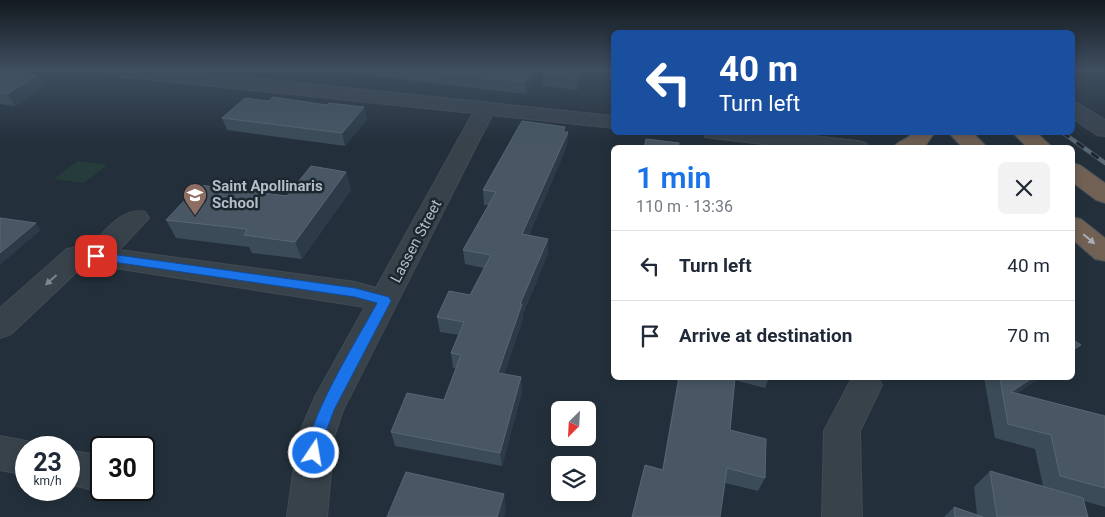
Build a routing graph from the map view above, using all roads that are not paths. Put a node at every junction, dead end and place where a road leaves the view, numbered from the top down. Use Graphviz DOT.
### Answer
graph roads {
  1 [pos="351,94"];
  2 [pos="486,108"];
  3 [pos="1075,110"];
  4 [pos="611,122"];
  5 [pos="1102,126"];
  6 [pos="761,135"];
  7 [pos="922,135"];
  8 [pos="962,135"];
  9 [pos="1026,135"];
  10 [pos="836,145"];
  11 [pos="911,145"];
  12 [pos="973,145"];
  13 [pos="1038,145"];
  14 [pos="1075,172"];
  15 [pos="1105,195"];
  16 [pos="136,218"];
  17 [pos="1075,227"];
  18 [pos="1105,252"];
  19 [pos="96,256"];
  20 [pos="385,301"];
  21 [pos="0,326"];
  22 [pos="865,385"];
  23 [pos="306,517"];
  24 [pos="842,517"];
  1 -- 2 [label="street"];
  2 -- 4 [label="street"];
  2 -- 20 [label="street, Lassen Street"];
  3 -- 5 [label="street"];
  6 -- 10 [label="street"];
  7 -- 11 [label="highway"];
  8 -- 12 [label="highway"];
  9 -- 13 [label="highway"];
  14 -- 15 [label="highway"];
  16 -- 19 [label="street"];
  17 -- 18 [label="highway, one-way"];
  19 -- 20 [label="street"];
  19 -- 21 [label="street, one-way"];
  20 -- 23 [label="street, Lassen Street"];
  22 -- 24 [label="street"];
}
